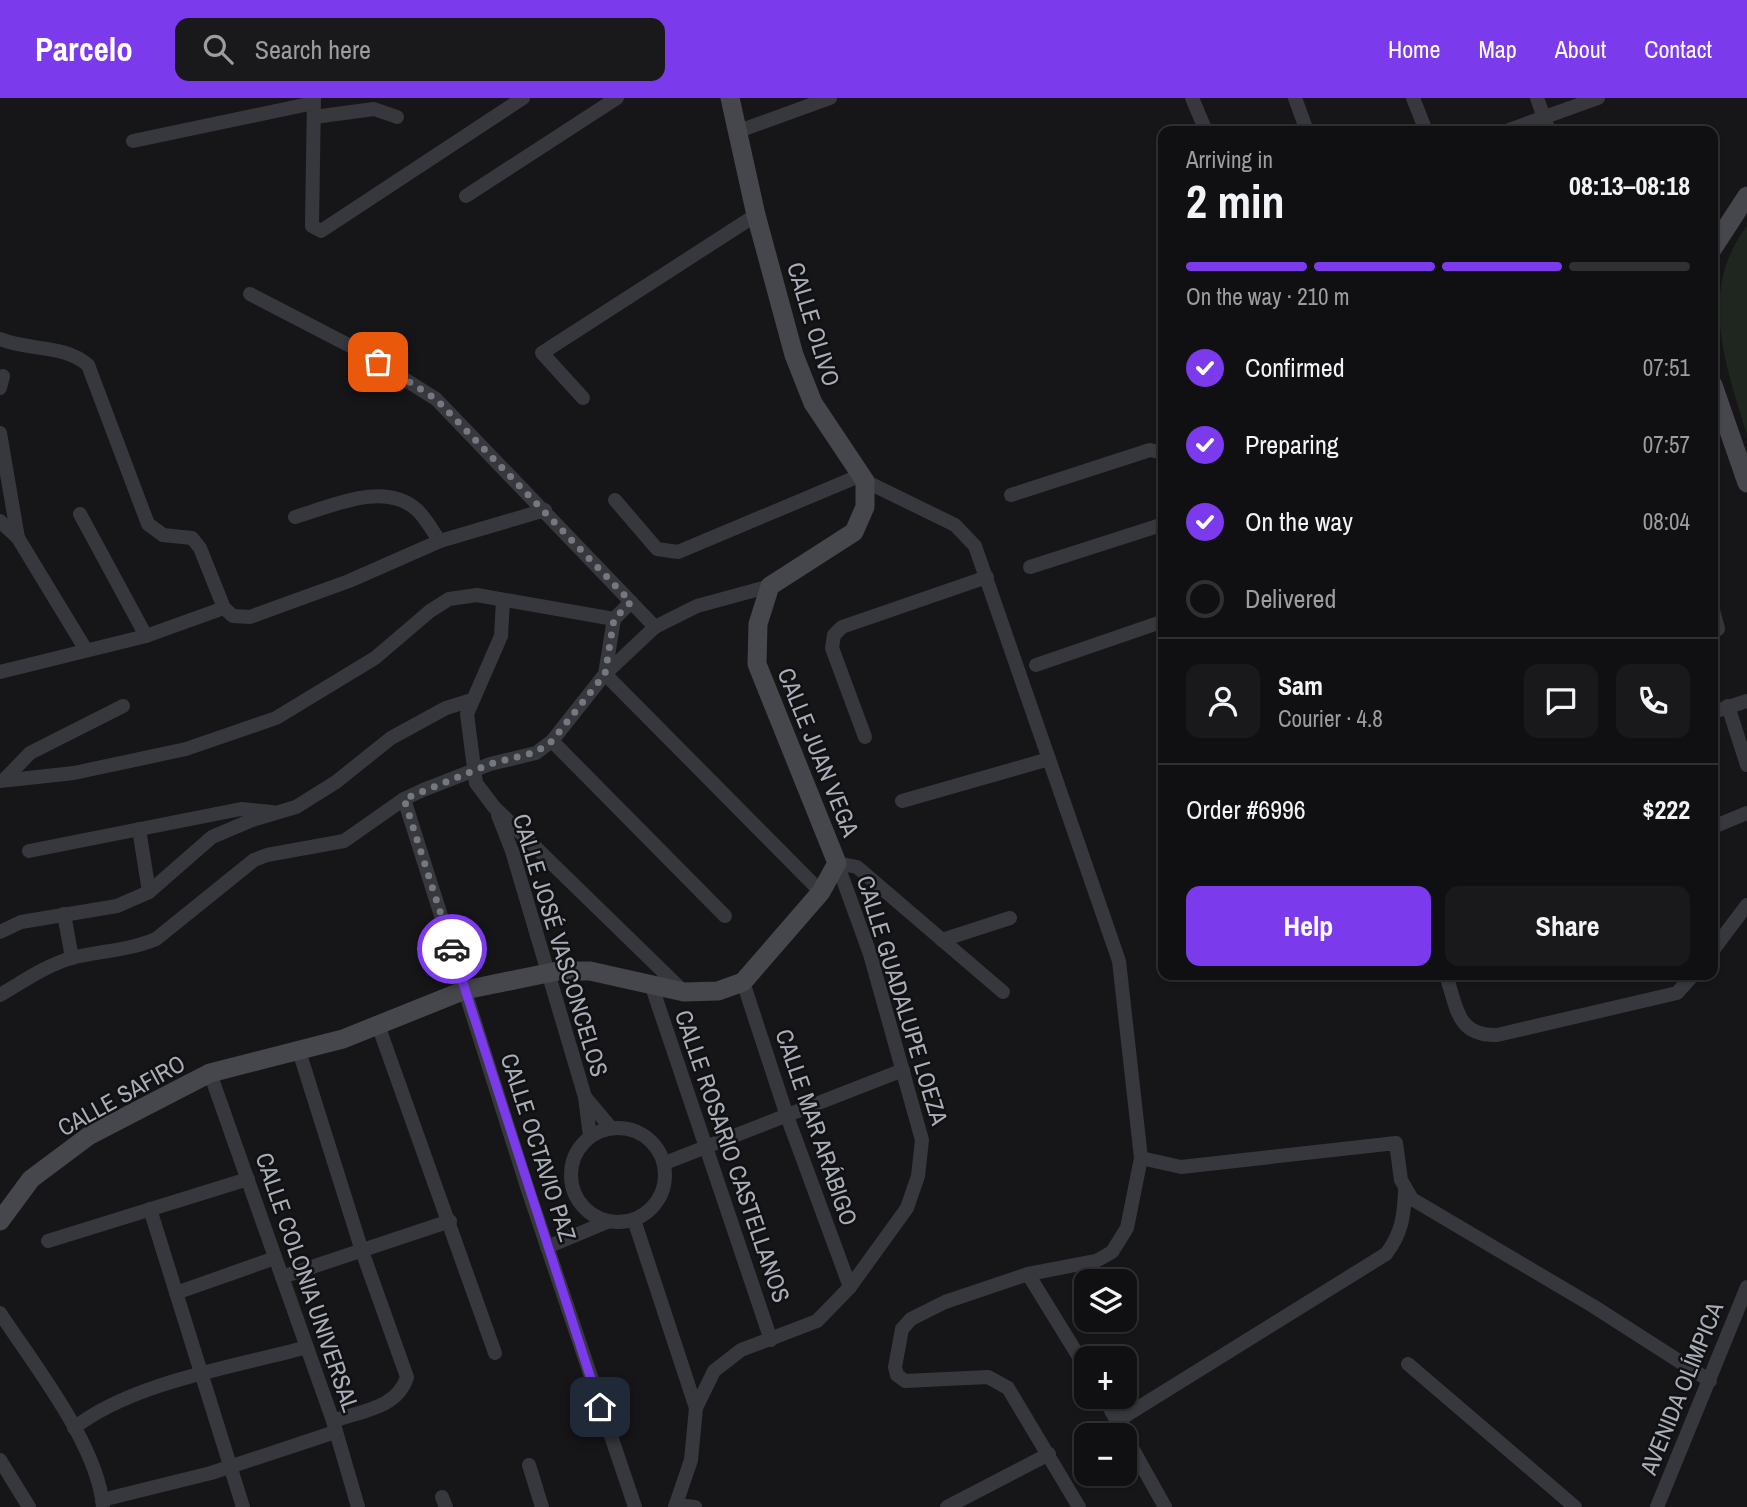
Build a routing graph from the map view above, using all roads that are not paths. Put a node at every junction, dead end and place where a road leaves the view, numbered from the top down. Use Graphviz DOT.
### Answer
graph roads {
  1 [pos="523,98"];
  2 [pos="617,98"];
  3 [pos="730,98"];
  4 [pos="830,98"];
  5 [pos="1192,98"];
  6 [pos="1295,98"];
  7 [pos="1413,98"];
  8 [pos="1536,98"];
  9 [pos="1598,98"];
  10 [pos="314,106"];
  11 [pos="397,117"];
  12 [pos="1544,117"];
  13 [pos="1204,126"];
  14 [pos="1305,126"];
  15 [pos="1424,126"];
  16 [pos="1520,126"];
  17 [pos="1547,126"];
  18 [pos="737,132"];
  19 [pos="133,141"];
  20 [pos="466,195"];
  21 [pos="1747,196"];
  22 [pos="756,215"];
  23 [pos="1718,240"];
  24 [pos="250,294"];
  25 [pos="0,339"];
  26 [pos="583,398"];
  27 [pos="1719,421"];
  28 [pos="0,433"];
  29 [pos="1158,452"];
  30 [pos="862,479"];
  31 [pos="1747,483"];
  32 [pos="1010,495"];
  33 [pos="615,500"];
  34 [pos="544,510"];
  35 [pos="80,514"];
  36 [pos="295,517"];
  37 [pos="0,521"];
  38 [pos="1158,526"];
  39 [pos="18,538"];
  40 [pos="440,541"];
  41 [pos="1030,567"];
  42 [pos="987,577"];
  43 [pos="770,586"];
  44 [pos="503,600"];
  45 [pos="631,602"];
  46 [pos="223,608"];
  47 [pos="614,619"];
  48 [pos="1158,623"];
  49 [pos="655,627"];
  50 [pos="146,636"];
  51 [pos="86,650"];
  52 [pos="1036,665"];
  53 [pos="0,672"];
  54 [pos="605,674"];
  55 [pos="472,700"];
  56 [pos="1747,701"];
  57 [pos="124,706"];
  58 [pos="1728,706"];
  59 [pos="1718,710"];
  60 [pos="865,737"];
  61 [pos="552,741"];
  62 [pos="1049,759"];
  63 [pos="1747,765"];
  64 [pos="473,771"];
  65 [pos="2,780"];
  66 [pos="404,799"];
  67 [pos="902,801"];
  68 [pos="494,807"];
  69 [pos="276,813"];
  70 [pos="1747,813"];
  71 [pos="1718,825"];
  72 [pos="139,829"];
  73 [pos="29,851"];
  74 [pos="837,863"];
  75 [pos="149,892"];
  76 [pos="821,892"];
  77 [pos="1747,905"];
  78 [pos="64,914"];
  79 [pos="725,916"];
  80 [pos="1010,918"];
  81 [pos="0,932"];
  82 [pos="942,940"];
  83 [pos="1718,943"];
  84 [pos="72,958"];
  85 [pos="547,974"];
  86 [pos="1448,980"];
  87 [pos="1689,980"];
  88 [pos="743,982"];
  89 [pos="652,987"];
  90 [pos="465,990"];
  91 [pos="684,992"];
  92 [pos="1003,992"];
  93 [pos="0,995"];
  94 [pos="378,1025"];
  95 [pos="299,1051"];
  96 [pos="902,1070"];
  97 [pos="210,1073"];
  98 [pos="584,1097"];
  99 [pos="787,1116"];
  100 [pos="611,1128"];
  101 [pos="590,1136"];
  102 [pos="704,1146"];
  103 [pos="1141,1158"];
  104 [pos="665,1163"];
  105 [pos="247,1179"];
  106 [pos="1405,1191"];
  107 [pos="150,1209"];
  108 [pos="1,1219"];
  109 [pos="450,1220"];
  110 [pos="634,1220"];
  111 [pos="607,1222"];
  112 [pos="48,1241"];
  113 [pos="547,1247"];
  114 [pos="362,1251"];
  115 [pos="275,1258"];
  116 [pos="1028,1274"];
  117 [pos="282,1277"];
  118 [pos="850,1287"];
  119 [pos="1747,1287"];
  120 [pos="176,1293"];
  121 [pos="0,1312"];
  122 [pos="771,1339"];
  123 [pos="307,1348"];
  124 [pos="1074,1349"];
  125 [pos="495,1353"];
  126 [pos="1408,1364"];
  127 [pos="202,1376"];
  128 [pos="1710,1381"];
  129 [pos="696,1408"];
  130 [pos="1111,1409"];
  131 [pos="1118,1421"];
  132 [pos="334,1426"];
  133 [pos="74,1428"];
  134 [pos="1049,1454"];
  135 [pos="0,1460"];
  136 [pos="529,1465"];
  137 [pos="230,1466"];
  138 [pos="102,1503"];
  139 [pos="676,1506"];
  140 [pos="29,1507"];
  141 [pos="243,1507"];
  142 [pos="358,1507"];
  143 [pos="542,1507"];
  144 [pos="635,1507"];
  145 [pos="695,1507"];
  146 [pos="947,1507"];
  147 [pos="1079,1507"];
  148 [pos="1165,1507"];
  149 [pos="1575,1507"];
  150 [pos="1657,1507"];
  1 -- 10 [label="street"];
  2 -- 20 [label="street"];
  3 -- 18 [label="street, CALLE OLIVO"];
  4 -- 18 [label="street"];
  5 -- 13 [label="street"];
  6 -- 14 [label="street"];
  7 -- 15 [label="street"];
  8 -- 12 [label="street"];
  9 -- 12 [label="street"];
  10 -- 11 [label="street"];
  10 -- 19 [label="street"];
  12 -- 16 [label="street"];
  12 -- 17 [label="street"];
  18 -- 22 [label="street, CALLE OLIVO"];
  21 -- 23 [label="street"];
  22 -- 26 [label="street"];
  22 -- 30 [label="street, CALLE OLIVO"];
  24 -- 34 [label="street"];
  25 -- 46 [label="street"];
  27 -- 31 [label="street"];
  28 -- 39 [label="street"];
  29 -- 32 [label="street"];
  30 -- 33 [label="street"];
  30 -- 42 [label="street"];
  30 -- 43 [label="street"];
  34 -- 40 [label="street"];
  34 -- 45 [label="street"];
  35 -- 50 [label="street"];
  36 -- 40 [label="street"];
  37 -- 39 [label="street"];
  38 -- 41 [label="street"];
  39 -- 51 [label="street"];
  40 -- 46 [label="street"];
  42 -- 60 [label="street"];
  42 -- 62 [label="street"];
  43 -- 49 [label="street"];
  43 -- 74 [label="street, CALLE JUAN VEGA"];
  44 -- 47 [label="street"];
  44 -- 55 [label="street"];
  44 -- 65 [label="street"];
  45 -- 47 [label="street"];
  45 -- 49 [label="street"];
  46 -- 50 [label="street"];
  47 -- 54 [label="street"];
  48 -- 52 [label="street"];
  49 -- 54 [label="street"];
  50 -- 51 [label="street"];
  51 -- 53 [label="street"];
  54 -- 61 [label="street"];
  54 -- 76 [label="street"];
  55 -- 64 [label="street"];
  55 -- 69 [label="street"];
  56 -- 58 [label="street"];
  57 -- 65 [label="street"];
  58 -- 59 [label="street"];
  58 -- 63 [label="street"];
  61 -- 64 [label="street"];
  61 -- 79 [label="street"];
  62 -- 67 [label="street"];
  62 -- 103 [label="street"];
  64 -- 66 [label="street"];
  64 -- 68 [label="street, CALLE ROSARIO CASTELLANOS"];
  66 -- 84 [label="street"];
  66 -- 90 [label="street, CALLE OCTAVIO PAZ"];
  68 -- 85 [label="street, CALLE JOSÉ VASCONCELOS"];
  68 -- 91 [label="street, CALLE ROSARIO CASTELLANOS"];
  69 -- 72 [label="street"];
  69 -- 75 [label="street"];
  70 -- 71 [label="street"];
  72 -- 73 [label="street"];
  72 -- 75 [label="street"];
  74 -- 76 [label="street, CALLE JUAN VEGA"];
  74 -- 82 [label="street"];
  74 -- 96 [label="street, CALLE GUADALUPE LOEZA"];
  75 -- 78 [label="street"];
  76 -- 88 [label="street, CALLE JUAN VEGA"];
  77 -- 83 [label="street"];
  78 -- 81 [label="street"];
  78 -- 84 [label="street"];
  80 -- 82 [label="street"];
  82 -- 92 [label="street"];
  84 -- 93 [label="street"];
  85 -- 89 [label="street"];
  85 -- 90 [label="street"];
  85 -- 98 [label="street, CALLE JOSÉ VASCONCELOS"];
  86 -- 87 [label="street"];
  88 -- 91 [label="street"];
  88 -- 99 [label="street, CALLE MAR ARÁBIGO"];
  89 -- 91 [label="street"];
  89 -- 102 [label="street, CALLE ROSARIO CASTELLANOS"];
  90 -- 94 [label="street"];
  90 -- 113 [label="street, CALLE OCTAVIO PAZ"];
  94 -- 95 [label="street"];
  94 -- 109 [label="street"];
  95 -- 97 [label="street"];
  95 -- 114 [label="street"];
  96 -- 99 [label="street"];
  96 -- 118 [label="street, CALLE GUADALUPE LOEZA"];
  97 -- 105 [label="street, CALLE COLONIA UNIVERSAL"];
  97 -- 108 [label="street, CALLE SAFIRO"];
  98 -- 100 [label="street, CALLE JOSÉ VASCONCELOS"];
  98 -- 101 [label="street, CALLE JOSÉ VASCONCELOS"];
  99 -- 102 [label="street"];
  99 -- 118 [label="street, CALLE MAR ARÁBIGO"];
  100 -- 101 [label="street"];
  100 -- 104 [label="street"];
  101 -- 111 [label="street"];
  102 -- 104 [label="street"];
  102 -- 122 [label="street, CALLE ROSARIO CASTELLANOS"];
  103 -- 106 [label="street"];
  103 -- 116 [label="street"];
  104 -- 110 [label="street"];
  105 -- 107 [label="street"];
  105 -- 115 [label="street, CALLE COLONIA UNIVERSAL"];
  106 -- 128 [label="street"];
  106 -- 131 [label="street"];
  107 -- 112 [label="street"];
  107 -- 120 [label="street"];
  109 -- 114 [label="street"];
  109 -- 125 [label="street"];
  110 -- 111 [label="street"];
  110 -- 129 [label="street"];
  111 -- 113 [label="street"];
  113 -- 144 [label="street, CALLE OCTAVIO PAZ"];
  114 -- 117 [label="street"];
  114 -- 132 [label="street"];
  115 -- 117 [label="street, CALLE COLONIA UNIVERSAL"];
  115 -- 120 [label="street"];
  116 -- 124 [label="street"];
  116 -- 134 [label="street"];
  117 -- 123 [label="street, CALLE COLONIA UNIVERSAL"];
  118 -- 122 [label="street, CALLE GUADALUPE LOEZA"];
  119 -- 128 [label="street, AVENIDA OLÍMPICA"];
  120 -- 127 [label="street"];
  121 -- 133 [label="street"];
  122 -- 129 [label="street, CALLE GUADALUPE LOEZA"];
  123 -- 127 [label="street"];
  123 -- 132 [label="street, CALLE COLONIA UNIVERSAL"];
  126 -- 149 [label="street"];
  127 -- 133 [label="street"];
  127 -- 137 [label="street"];
  128 -- 150 [label="street, AVENIDA OLÍMPICA"];
  129 -- 139 [label="street, CALLE GUADALUPE LOEZA"];
  130 -- 131 [label="street"];
  131 -- 148 [label="street"];
  132 -- 137 [label="street"];
  132 -- 142 [label="street, CALLE COLONIA UNIVERSAL"];
  133 -- 138 [label="street"];
  134 -- 146 [label="street"];
  134 -- 147 [label="street"];
  135 -- 140 [label="street"];
  136 -- 143 [label="street"];
  137 -- 138 [label="street"];
  137 -- 141 [label="street"];
  139 -- 145 [label="street"];
}
